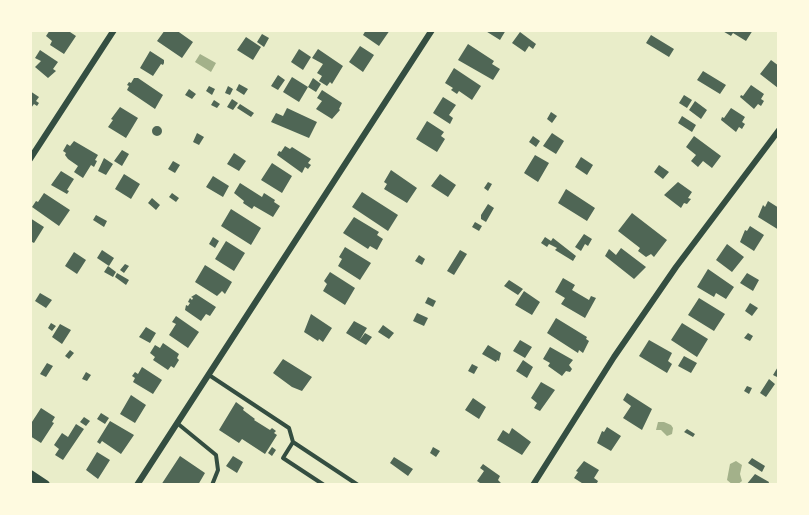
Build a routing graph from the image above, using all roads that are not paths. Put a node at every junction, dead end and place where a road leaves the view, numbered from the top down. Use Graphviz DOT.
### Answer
graph roads {
  1 [pos="114,30"];
  2 [pos="432,30"];
  3 [pos="779,130"];
  4 [pos="30,159"];
  5 [pos="209,375"];
  6 [pos="177,423"];
  7 [pos="293,442"];
  8 [pos="30,475"];
  9 [pos="45,485"];
  10 [pos="138,485"];
  11 [pos="212,485"];
  12 [pos="324,485"];
  13 [pos="358,485"];
  14 [pos="533,485"];
  1 -- 4 [label="street"];
  2 -- 5 [label="street"];
  3 -- 14 [label="street"];
  5 -- 6 [label="street"];
  5 -- 7 [label="lane"];
  6 -- 10 [label="street"];
  6 -- 11 [label="lane"];
  7 -- 12 [label="lane"];
  7 -- 13 [label="lane"];
  8 -- 9 [label="main road"];
}
